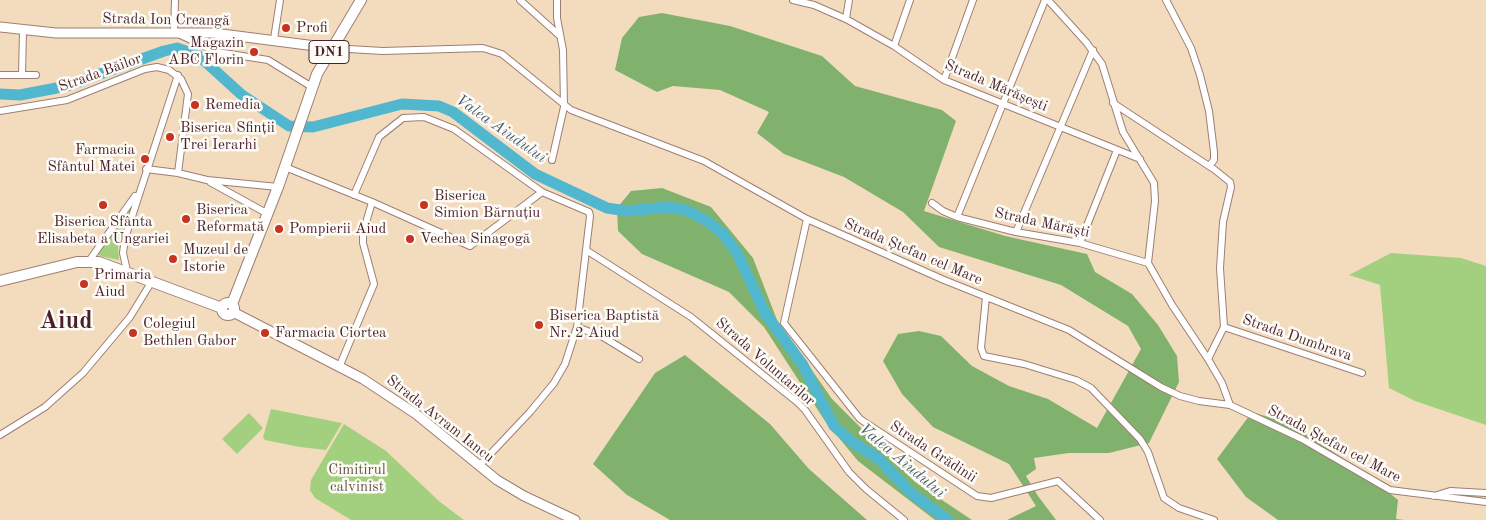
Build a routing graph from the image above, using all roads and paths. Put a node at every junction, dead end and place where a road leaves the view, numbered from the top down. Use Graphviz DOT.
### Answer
graph roads {
  1 [pos="176,0"];
  2 [pos="280,0"];
  3 [pos="361,0"];
  4 [pos="520,0"];
  5 [pos="557,0"];
  6 [pos="792,0"];
  7 [pos="849,0"];
  8 [pos="910,0"];
  9 [pos="973,0"];
  10 [pos="1046,0"];
  11 [pos="1166,0"];
  12 [pos="846,19"];
  13 [pos="0,27"];
  14 [pos="23,31"];
  15 [pos="174,32"];
  16 [pos="560,36"];
  17 [pos="274,39"];
  18 [pos="894,46"];
  19 [pos="331,48"];
  20 [pos="1093,50"];
  21 [pos="0,75"];
  22 [pos="22,75"];
  23 [pos="36,75"];
  24 [pos="178,76"];
  25 [pos="944,80"];
  26 [pos="312,87"];
  27 [pos="1002,103"];
  28 [pos="1113,103"];
  29 [pos="564,107"];
  30 [pos="0,111"];
  31 [pos="1060,126"];
  32 [pos="1117,150"];
  33 [pos="1141,159"];
  34 [pos="552,160"];
  35 [pos="1209,166"];
  36 [pos="285,167"];
  37 [pos="146,169"];
  38 [pos="178,173"];
  39 [pos="206,180"];
  40 [pos="278,188"];
  41 [pos="542,192"];
  42 [pos="138,193"];
  43 [pos="354,195"];
  44 [pos="372,202"];
  45 [pos="932,203"];
  46 [pos="268,214"];
  47 [pos="957,217"];
  48 [pos="807,220"];
  49 [pos="1016,232"];
  50 [pos="1080,243"];
  51 [pos="586,250"];
  52 [pos="89,261"];
  53 [pos="1148,263"];
  54 [pos="128,271"];
  55 [pos="0,281"];
  56 [pos="152,281"];
  57 [pos="986,297"];
  58 [pos="229,308"];
  59 [pos="577,326"];
  60 [pos="1224,327"];
  61 [pos="1208,358"];
  62 [pos="639,359"];
  63 [pos="340,366"];
  64 [pos="1362,373"];
  65 [pos="1230,405"];
  66 [pos="0,435"];
  67 [pos="479,466"];
  68 [pos="1486,493"];
  69 [pos="1432,496"];
  70 [pos="1486,502"];
  71 [pos="1202,517"];
  72 [pos="575,520"];
  73 [pos="904,520"];
  74 [pos="1100,520"];
  75 [pos="1214,520"];
  1 -- 15 [label="street"];
  2 -- 17 [label="street"];
  3 -- 19 [label="main road, DN1"];
  4 -- 16 [label="street"];
  5 -- 16 [label="street"];
  6 -- 12 [label="street, Strada Mărășești"];
  7 -- 12 [label="street"];
  8 -- 18 [label="street"];
  9 -- 25 [label="street"];
  10 -- 20 [label="street"];
  10 -- 27 [label="street"];
  11 -- 35 [label="street"];
  12 -- 18 [label="street, Strada Mărășești"];
  13 -- 14 [label="main road, Strada Ion Creangă"];
  14 -- 15 [label="main road, Strada Ion Creangă"];
  14 -- 22 [label="street"];
  15 -- 17 [label="main road, Strada Ion Creangă"];
  15 -- 26 [label="street"];
  16 -- 29 [label="street"];
  17 -- 19 [label="main road, Strada Ion Creangă"];
  18 -- 25 [label="street, Strada Mărășești"];
  19 -- 26 [label="main road, DN1"];
  19 -- 29 [label="street, Strada Ștefan cel Mare"];
  20 -- 28 [label="street"];
  20 -- 31 [label="street"];
  21 -- 22 [label="street"];
  22 -- 23 [label="street"];
  24 -- 30 [label="street, Strada Băilor"];
  24 -- 37 [label="street"];
  24 -- 38 [label="street"];
  25 -- 27 [label="street, Strada Mărășești"];
  26 -- 36 [label="main road, DN1"];
  27 -- 31 [label="street, Strada Mărășești"];
  27 -- 47 [label="street"];
  28 -- 33 [label="street"];
  28 -- 35 [label="street"];
  29 -- 34 [label="street"];
  29 -- 48 [label="street, Strada Ștefan cel Mare"];
  31 -- 32 [label="street, Strada Mărășești"];
  31 -- 49 [label="street"];
  32 -- 33 [label="street, Strada Mărășești"];
  32 -- 50 [label="street"];
  33 -- 53 [label="street"];
  35 -- 60 [label="street, Strada Dumbrava"];
  36 -- 40 [label="main road, DN1"];
  36 -- 43 [label="street"];
  37 -- 38 [label="street"];
  37 -- 42 [label="street"];
  38 -- 39 [label="street"];
  39 -- 40 [label="street"];
  39 -- 46 [label="street"];
  40 -- 46 [label="main road, DN1"];
  41 -- 43 [label="street"];
  41 -- 44 [label="street"];
  41 -- 51 [label="street"];
  42 -- 52 [label="street"];
  42 -- 54 [label="street"];
  43 -- 44 [label="street"];
  44 -- 63 [label="street"];
  45 -- 47 [label="street, Strada Mărăști"];
  46 -- 58 [label="main road, DN1"];
  47 -- 49 [label="street, Strada Mărăști"];
  48 -- 57 [label="street, Strada Ștefan cel Mare"];
  48 -- 74 [label="street, Strada Grădinii"];
  49 -- 50 [label="street, Strada Mărăști"];
  50 -- 53 [label="street, Strada Mărăști"];
  51 -- 59 [label="street"];
  51 -- 73 [label="street, Strada Voluntarilor"];
  52 -- 54 [label="main road"];
  52 -- 55 [label="main road"];
  53 -- 61 [label="street"];
  54 -- 56 [label="main road"];
  56 -- 58 [label="main road"];
  56 -- 66 [label="street"];
  57 -- 65 [label="street, Strada Ștefan cel Mare"];
  57 -- 71 [label="street"];
  58 -- 63 [label="main road, Strada Avram Iancu"];
  59 -- 62 [label="street"];
  59 -- 67 [label="street"];
  60 -- 61 [label="street, Strada Dumbrava"];
  60 -- 64 [label="street, Strada Dumbrava"];
  61 -- 65 [label="street"];
  63 -- 67 [label="main road, Strada Avram Iancu"];
  65 -- 69 [label="street, Strada Ștefan cel Mare"];
  67 -- 72 [label="main road, Strada Avram Iancu"];
  68 -- 69 [label="street"];
  69 -- 70 [label="street, Strada Ștefan cel Mare"];
  71 -- 75 [label="street"];
}
